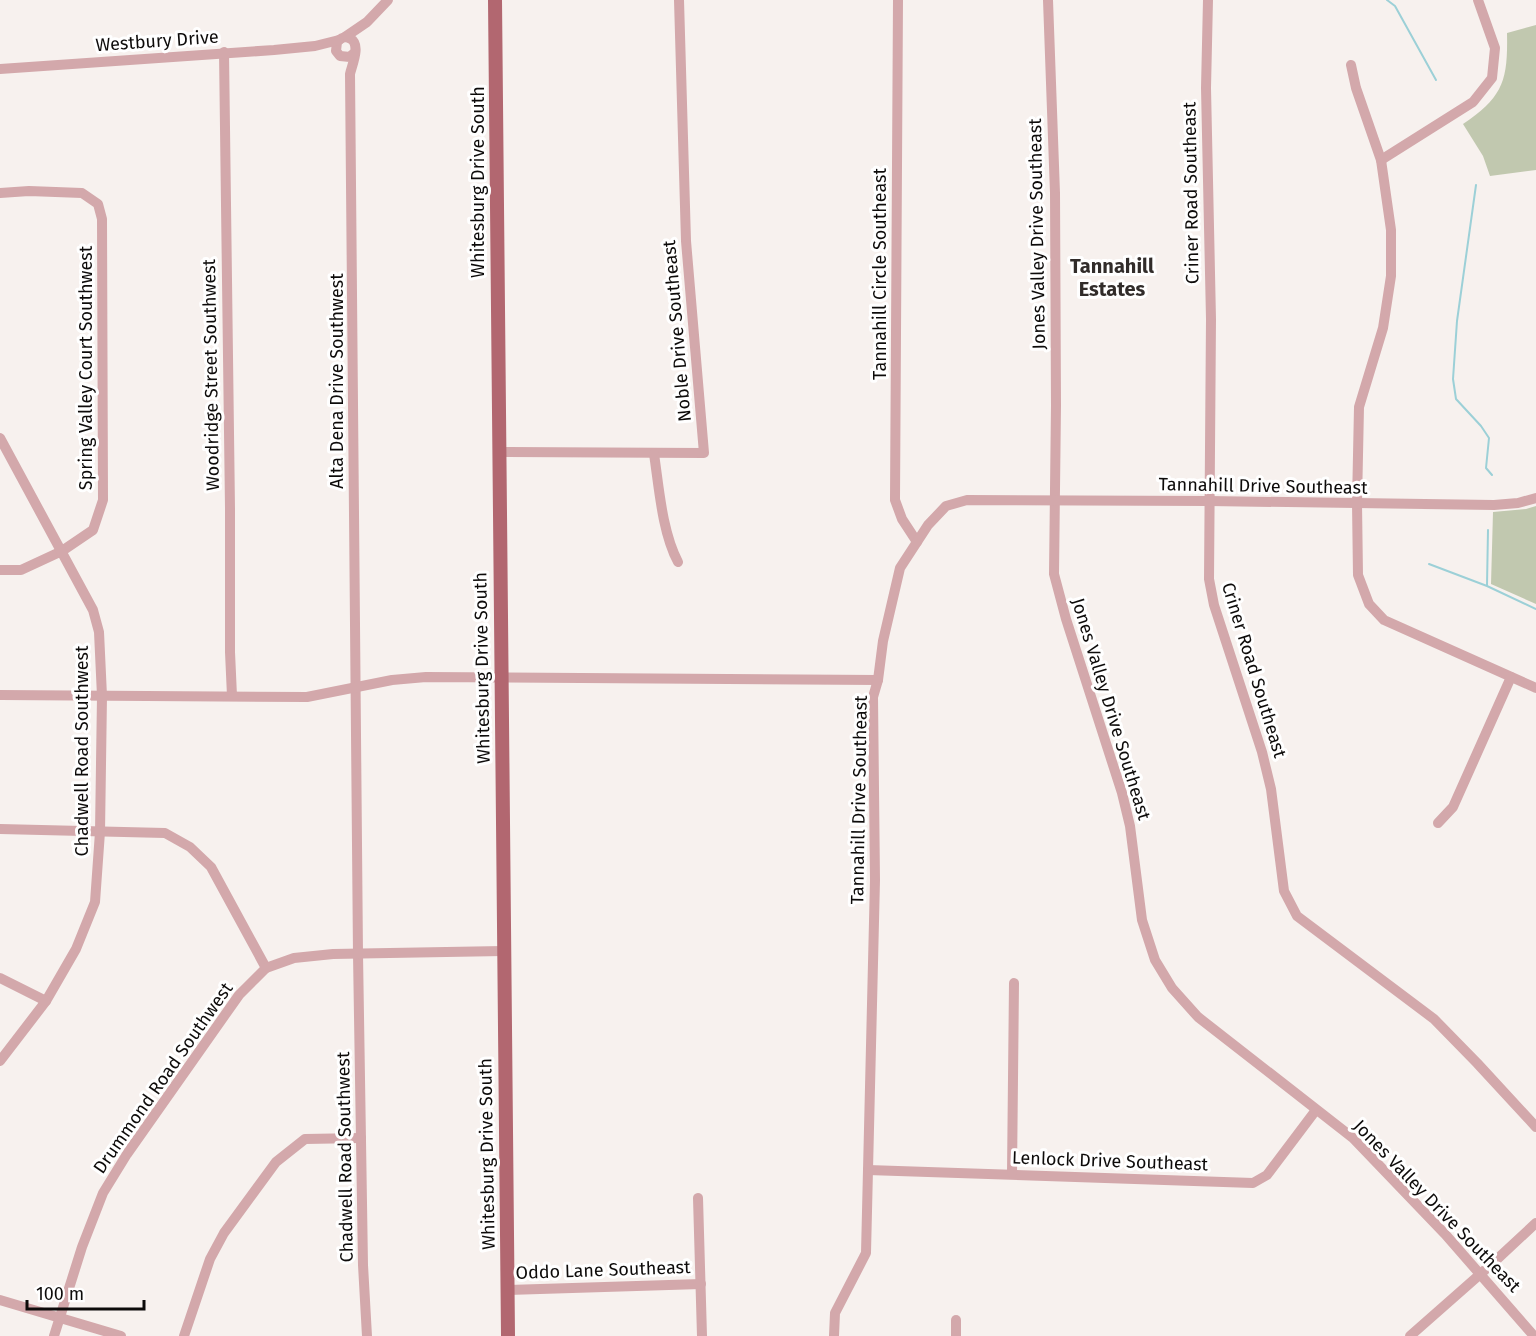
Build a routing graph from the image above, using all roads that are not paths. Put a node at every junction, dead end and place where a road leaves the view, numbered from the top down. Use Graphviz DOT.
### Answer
graph roads {
  1 [pos="388,0"];
  2 [pos="495,0"];
  3 [pos="679,0"];
  4 [pos="898,0"];
  5 [pos="1048,0"];
  6 [pos="1208,0"];
  7 [pos="1478,0"];
  8 [pos="367,22"];
  9 [pos="342,38"];
  10 [pos="315,46"];
  11 [pos="355,48"];
  12 [pos="224,52"];
  13 [pos="338,54"];
  14 [pos="1351,64"];
  15 [pos="0,69"];
  16 [pos="350,74"];
  17 [pos="1381,160"];
  18 [pos="0,193"];
  19 [pos="0,438"];
  20 [pos="498,452"];
  21 [pos="654,454"];
  22 [pos="1536,498"];
  23 [pos="1055,500"];
  24 [pos="1209,501"];
  25 [pos="1357,503"];
  26 [pos="917,542"];
  27 [pos="62,551"];
  28 [pos="678,562"];
  29 [pos="0,570"];
  30 [pos="500,677"];
  31 [pos="1511,677"];
  32 [pos="879,680"];
  33 [pos="1536,688"];
  34 [pos="355,689"];
  35 [pos="0,695"];
  36 [pos="102,696"];
  37 [pos="232,696"];
  38 [pos="1438,823"];
  39 [pos="0,829"];
  40 [pos="100,832"];
  41 [pos="503,951"];
  42 [pos="358,954"];
  43 [pos="266,968"];
  44 [pos="0,978"];
  45 [pos="1014,983"];
  46 [pos="46,1001"];
  47 [pos="0,1061"];
  48 [pos="1316,1110"];
  49 [pos="1536,1127"];
  50 [pos="361,1138"];
  51 [pos="868,1170"];
  52 [pos="1012,1173"];
  53 [pos="698,1198"];
  54 [pos="1536,1223"];
  55 [pos="1481,1274"];
  56 [pos="701,1284"];
  57 [pos="507,1290"];
  58 [pos="0,1300"];
  59 [pos="60,1318"];
  60 [pos="956,1320"];
  61 [pos="54,1336"];
  62 [pos="121,1336"];
  63 [pos="184,1336"];
  64 [pos="367,1336"];
  65 [pos="508,1336"];
  66 [pos="702,1336"];
  67 [pos="834,1336"];
  68 [pos="956,1336"];
  69 [pos="1410,1336"];
  70 [pos="1534,1336"];
  1 -- 8 [label="street, Westbury Drive"];
  2 -- 20 [label="main road, Whitesburg Drive South"];
  3 -- 21 [label="street, Noble Drive Southeast"];
  4 -- 26 [label="street, Tannahill Circle Southeast"];
  5 -- 23 [label="street, Jones Valley Drive Southeast"];
  6 -- 24 [label="street, Criner Road Southeast"];
  7 -- 17 [label="street"];
  8 -- 9 [label="street, Westbury Drive"];
  8 -- 11 [label="street, Westbury Drive"];
  9 -- 10 [label="street, Westbury Drive"];
  9 -- 11 [label="street"];
  9 -- 13 [label="street"];
  10 -- 12 [label="street, Westbury Drive"];
  10 -- 13 [label="street, Westbury Drive"];
  11 -- 13 [label="street"];
  11 -- 16 [label="street, Alta Dena Drive Southwest"];
  12 -- 15 [label="street, Westbury Drive"];
  12 -- 37 [label="street, Woodridge Street Southwest"];
  13 -- 16 [label="street, Alta Dena Drive Southwest"];
  14 -- 17 [label="street"];
  16 -- 34 [label="street, Alta Dena Drive Southwest"];
  17 -- 25 [label="street"];
  18 -- 27 [label="street, Spring Valley Court Southwest"];
  19 -- 27 [label="street, Chadwell Road Southwest"];
  20 -- 21 [label="street, Noble Drive Southeast"];
  20 -- 30 [label="main road, Whitesburg Drive South"];
  21 -- 28 [label="street"];
  22 -- 25 [label="street, Tannahill Drive Southeast"];
  23 -- 24 [label="street, Tannahill Drive Southeast"];
  23 -- 26 [label="street, Tannahill Drive Southeast"];
  23 -- 48 [label="street, Jones Valley Drive Southeast"];
  24 -- 25 [label="street, Tannahill Drive Southeast"];
  24 -- 49 [label="street, Criner Road Southeast"];
  25 -- 31 [label="street"];
  26 -- 32 [label="street, Tannahill Drive Southeast"];
  27 -- 29 [label="street, Spring Valley Court Southwest"];
  27 -- 36 [label="street, Chadwell Road Southwest"];
  30 -- 32 [label="street"];
  30 -- 34 [label="street"];
  30 -- 41 [label="main road, Whitesburg Drive South"];
  31 -- 33 [label="street"];
  31 -- 38 [label="street"];
  32 -- 51 [label="street, Tannahill Drive Southeast"];
  34 -- 37 [label="street"];
  34 -- 42 [label="street, Chadwell Road Southwest"];
  35 -- 36 [label="street"];
  36 -- 37 [label="street"];
  36 -- 40 [label="street, Chadwell Road Southwest"];
  39 -- 40 [label="street"];
  40 -- 43 [label="street"];
  40 -- 46 [label="street, Chadwell Road Southwest"];
  41 -- 42 [label="street, Drummond Road Southwest"];
  41 -- 57 [label="main road, Whitesburg Drive South"];
  42 -- 43 [label="street, Drummond Road Southwest"];
  42 -- 50 [label="street, Chadwell Road Southwest"];
  43 -- 59 [label="street, Drummond Road Southwest"];
  44 -- 46 [label="street"];
  45 -- 52 [label="street"];
  46 -- 47 [label="street, Chadwell Road Southwest"];
  48 -- 52 [label="street, Lenlock Drive Southeast"];
  48 -- 55 [label="street, Jones Valley Drive Southeast"];
  50 -- 63 [label="street"];
  50 -- 64 [label="street, Chadwell Road Southwest"];
  51 -- 52 [label="street, Lenlock Drive Southeast"];
  51 -- 67 [label="street, Tannahill Drive Southeast"];
  53 -- 56 [label="street"];
  54 -- 55 [label="street"];
  55 -- 69 [label="street"];
  55 -- 70 [label="street, Jones Valley Drive Southeast"];
  56 -- 57 [label="street, Oddo Lane Southeast"];
  56 -- 66 [label="street"];
  57 -- 65 [label="main road, Whitesburg Drive South"];
  58 -- 59 [label="street"];
  59 -- 61 [label="street, Drummond Road Southwest"];
  59 -- 62 [label="street"];
  60 -- 68 [label="street"];
}
